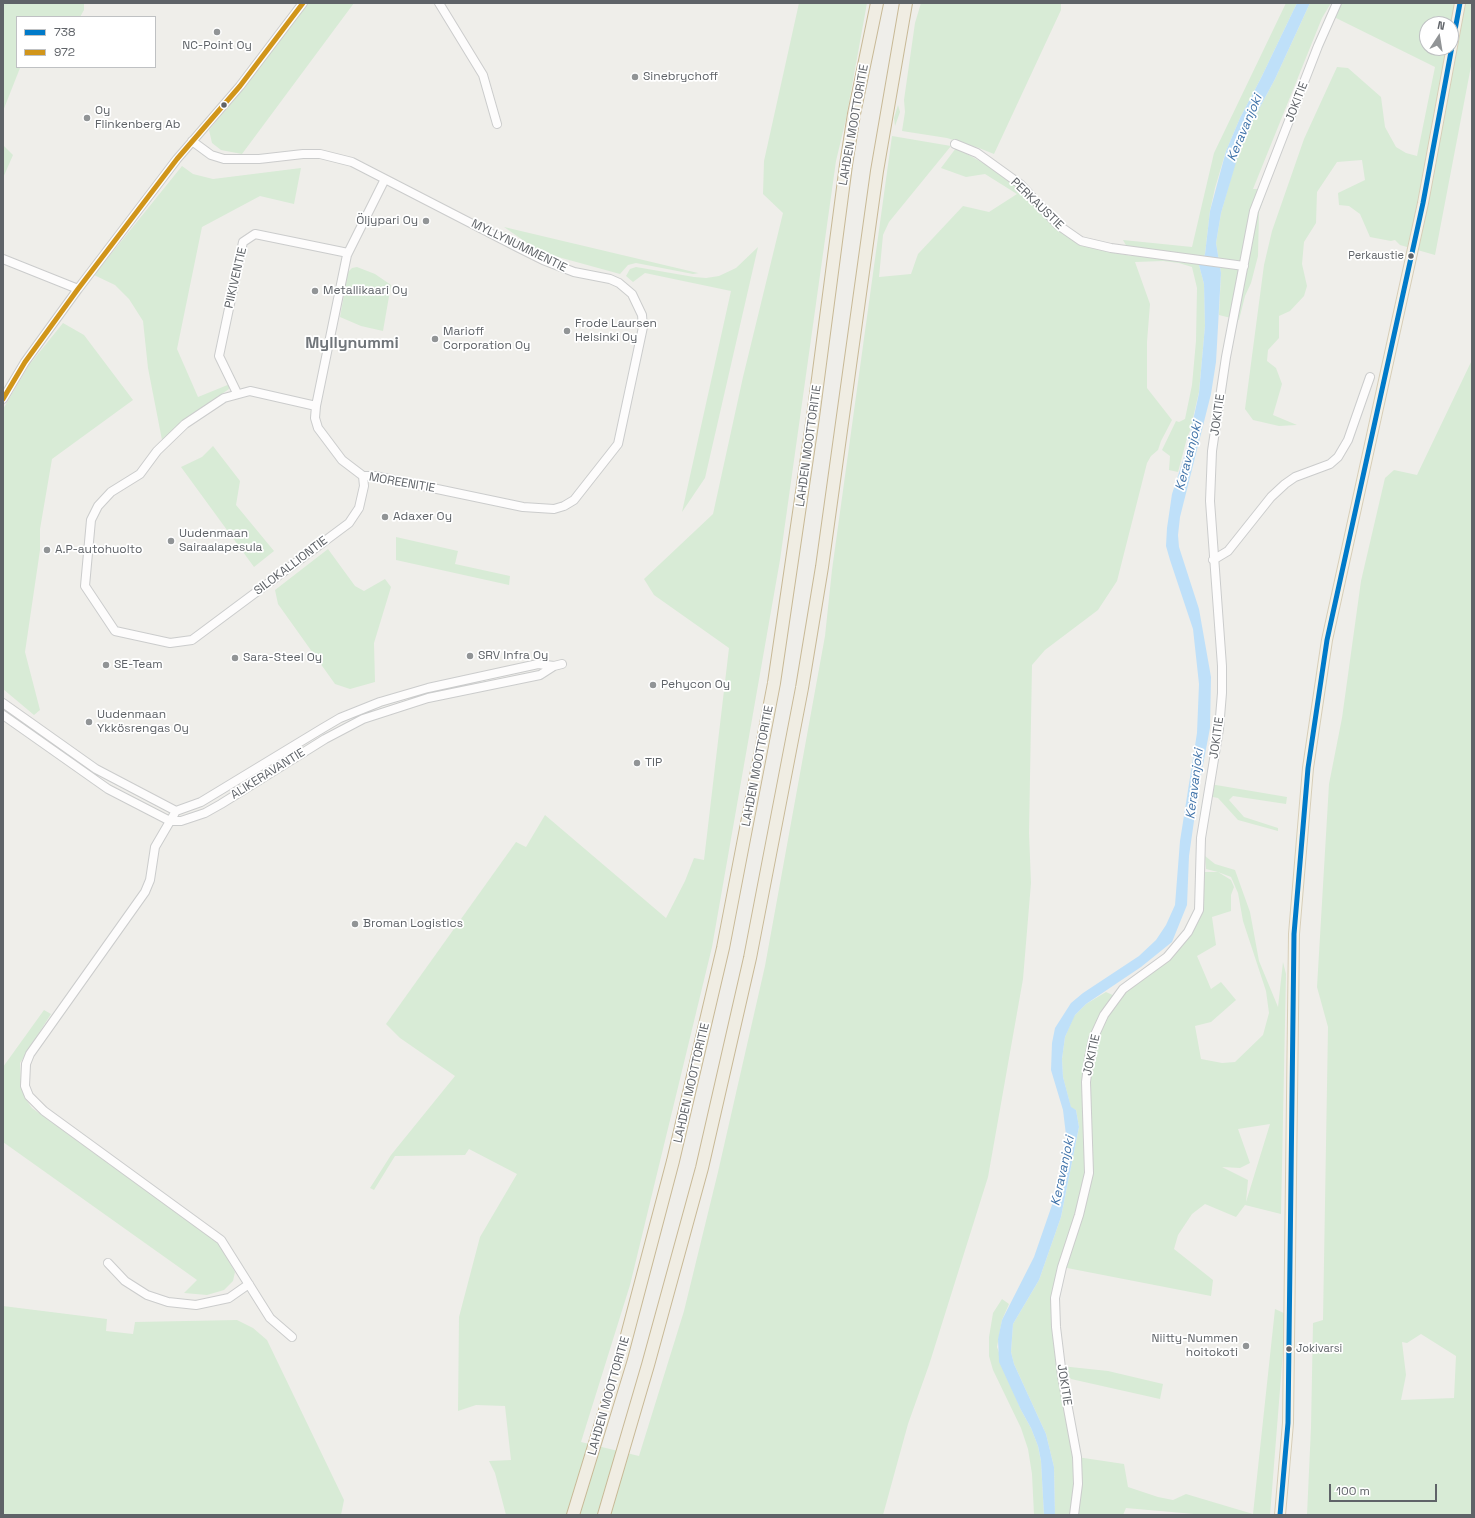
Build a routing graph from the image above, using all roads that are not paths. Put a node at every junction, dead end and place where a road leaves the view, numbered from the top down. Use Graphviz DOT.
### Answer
graph roads {
  1 [pos="303,3"];
  2 [pos="439,3"];
  3 [pos="876,3"];
  4 [pos="906,3"];
  5 [pos="1337,3"];
  6 [pos="1460,3"];
  7 [pos="497,124"];
  8 [pos="192,141"];
  9 [pos="955,144"];
  10 [pos="385,179"];
  11 [pos="348,253"];
  12 [pos="3,259"];
  13 [pos="1244,266"];
  14 [pos="78,289"];
  15 [pos="1370,377"];
  16 [pos="237,393"];
  17 [pos="3,399"];
  18 [pos="316,406"];
  19 [pos="618,444"];
  20 [pos="363,476"];
  21 [pos="1213,560"];
  22 [pos="562,664"];
  23 [pos="554,666"];
  24 [pos="3,703"];
  25 [pos="3,716"];
  26 [pos="176,811"];
  27 [pos="170,821"];
  28 [pos="108,1263"];
  29 [pos="249,1284"];
  30 [pos="292,1337"];
  31 [pos="573,1515"];
  32 [pos="604,1515"];
  33 [pos="1074,1515"];
  34 [pos="1280,1515"];
  1 -- 8 [label="street"];
  2 -- 7 [label="street"];
  3 -- 31 [label="highway, LAHDEN MOOTTORITIE"];
  4 -- 32 [label="highway"];
  5 -- 13 [label="street, JOKITIE"];
  6 -- 34 [label="main road"];
  8 -- 10 [label="street, MYLLYNUMMENTIE"];
  8 -- 14 [label="street"];
  9 -- 13 [label="street, PERKAUSTIE"];
  10 -- 11 [label="street, MOREENITIE"];
  10 -- 19 [label="street, MYLLYNUMMENTIE"];
  11 -- 16 [label="street, PIIKIVENTIE"];
  11 -- 18 [label="street, MOREENITIE"];
  12 -- 14 [label="street"];
  13 -- 21 [label="street, JOKITIE"];
  14 -- 17 [label="street"];
  15 -- 21 [label="street"];
  16 -- 18 [label="street"];
  16 -- 20 [label="street, SILOKALLIONTIE"];
  18 -- 20 [label="street, MOREENITIE"];
  19 -- 20 [label="street, MOREENITIE"];
  21 -- 33 [label="street, JOKITIE"];
  22 -- 23 [label="street, ALIKERAVANTIE"];
  23 -- 26 [label="street, ALIKERAVANTIE"];
  23 -- 27 [label="street, ALIKERAVANTIE"];
  24 -- 26 [label="street"];
  25 -- 27 [label="street"];
  26 -- 27 [label="street"];
  27 -- 29 [label="street"];
  28 -- 29 [label="street"];
  29 -- 30 [label="street"];
}
